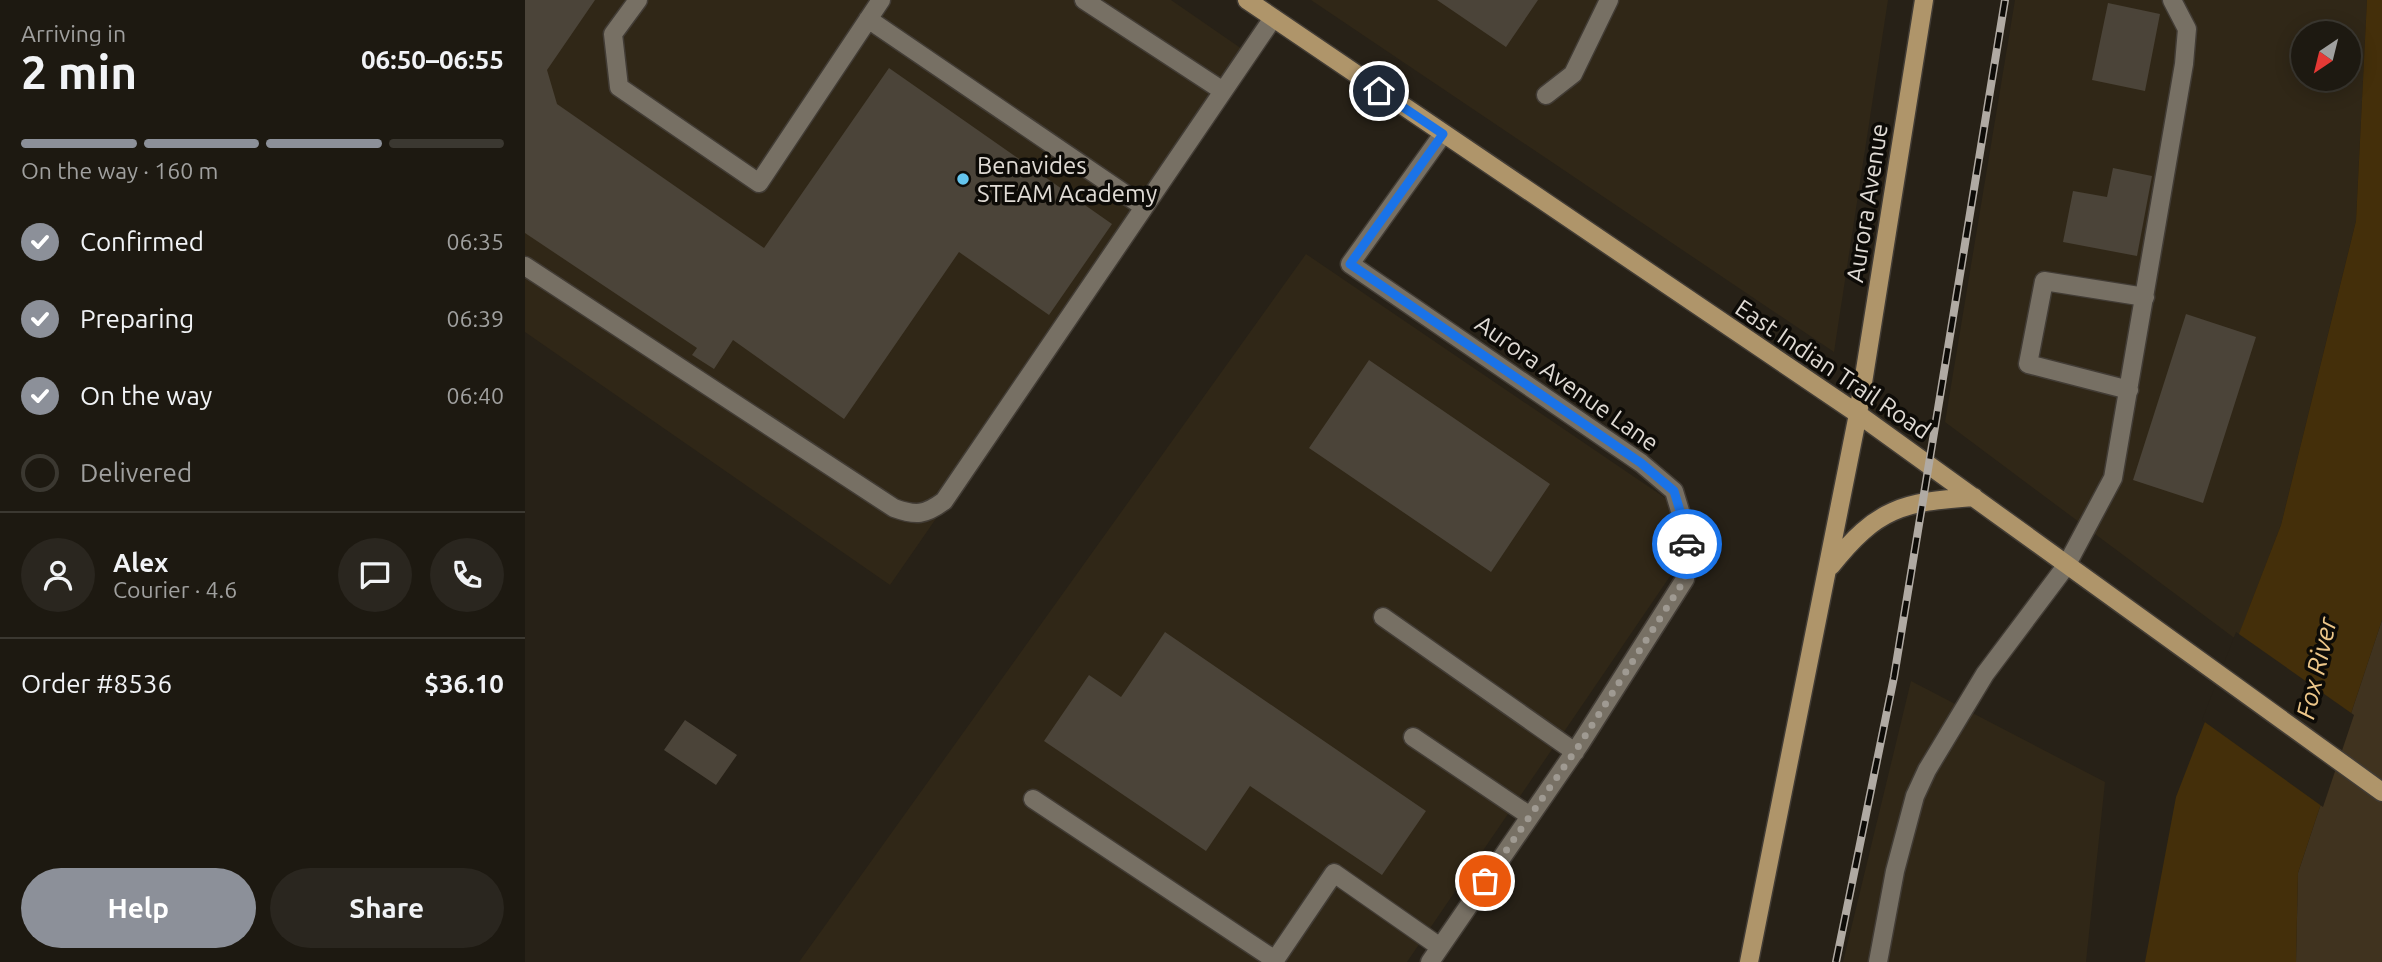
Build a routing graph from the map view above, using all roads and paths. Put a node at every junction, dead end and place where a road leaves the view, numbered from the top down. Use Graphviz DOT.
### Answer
graph roads {
  1 [pos="638,0"];
  2 [pos="881,0"];
  3 [pos="1084,0"];
  4 [pos="1247,0"];
  5 [pos="1609,0"];
  6 [pos="1924,0"];
  7 [pos="2172,0"];
  8 [pos="1273,18"];
  9 [pos="868,19"];
  10 [pos="1223,91"];
  11 [pos="1546,95"];
  12 [pos="1443,134"];
  13 [pos="1144,207"];
  14 [pos="525,266"];
  15 [pos="2145,297"];
  16 [pos="2129,390"];
  17 [pos="1859,414"];
  18 [pos="1974,497"];
  19 [pos="2066,566"];
  20 [pos="1829,569"];
  21 [pos="1383,617"];
  22 [pos="1413,737"];
  23 [pos="1575,752"];
  24 [pos="2382,792"];
  25 [pos="1033,799"];
  26 [pos="1530,816"];
  27 [pos="1440,947"];
  28 [pos="1430,962"];
  29 [pos="1749,962"];
  30 [pos="1878,962"];
  1 -- 9 [label="street"];
  2 -- 9 [label="street"];
  3 -- 10 [label="street"];
  4 -- 8 [label="main road, East Indian Trail Road"];
  5 -- 11 [label="street"];
  6 -- 17 [label="main road, Aurora Avenue"];
  7 -- 15 [label="street"];
  8 -- 10 [label="street"];
  8 -- 12 [label="main road, East Indian Trail Road"];
  9 -- 13 [label="street"];
  10 -- 13 [label="street"];
  12 -- 17 [label="main road, East Indian Trail Road"];
  12 -- 23 [label="street, Aurora Avenue Lane"];
  13 -- 14 [label="street"];
  15 -- 16 [label="street"];
  15 -- 16 [label="street"];
  16 -- 19 [label="street"];
  17 -- 18 [label="main road, East Indian Trail Road"];
  17 -- 20 [label="main road, Aurora Avenue"];
  18 -- 19 [label="main road, East Indian Trail Road"];
  18 -- 20 [label="main road"];
  19 -- 24 [label="main road, East Indian Trail Road"];
  19 -- 30 [label="street"];
  20 -- 29 [label="main road, Aurora Avenue"];
  21 -- 23 [label="street"];
  22 -- 26 [label="street"];
  23 -- 26 [label="street, Aurora Avenue Lane"];
  25 -- 27 [label="street"];
  26 -- 27 [label="street, Aurora Avenue Lane"];
  27 -- 28 [label="street, Aurora Avenue Lane"];
}
